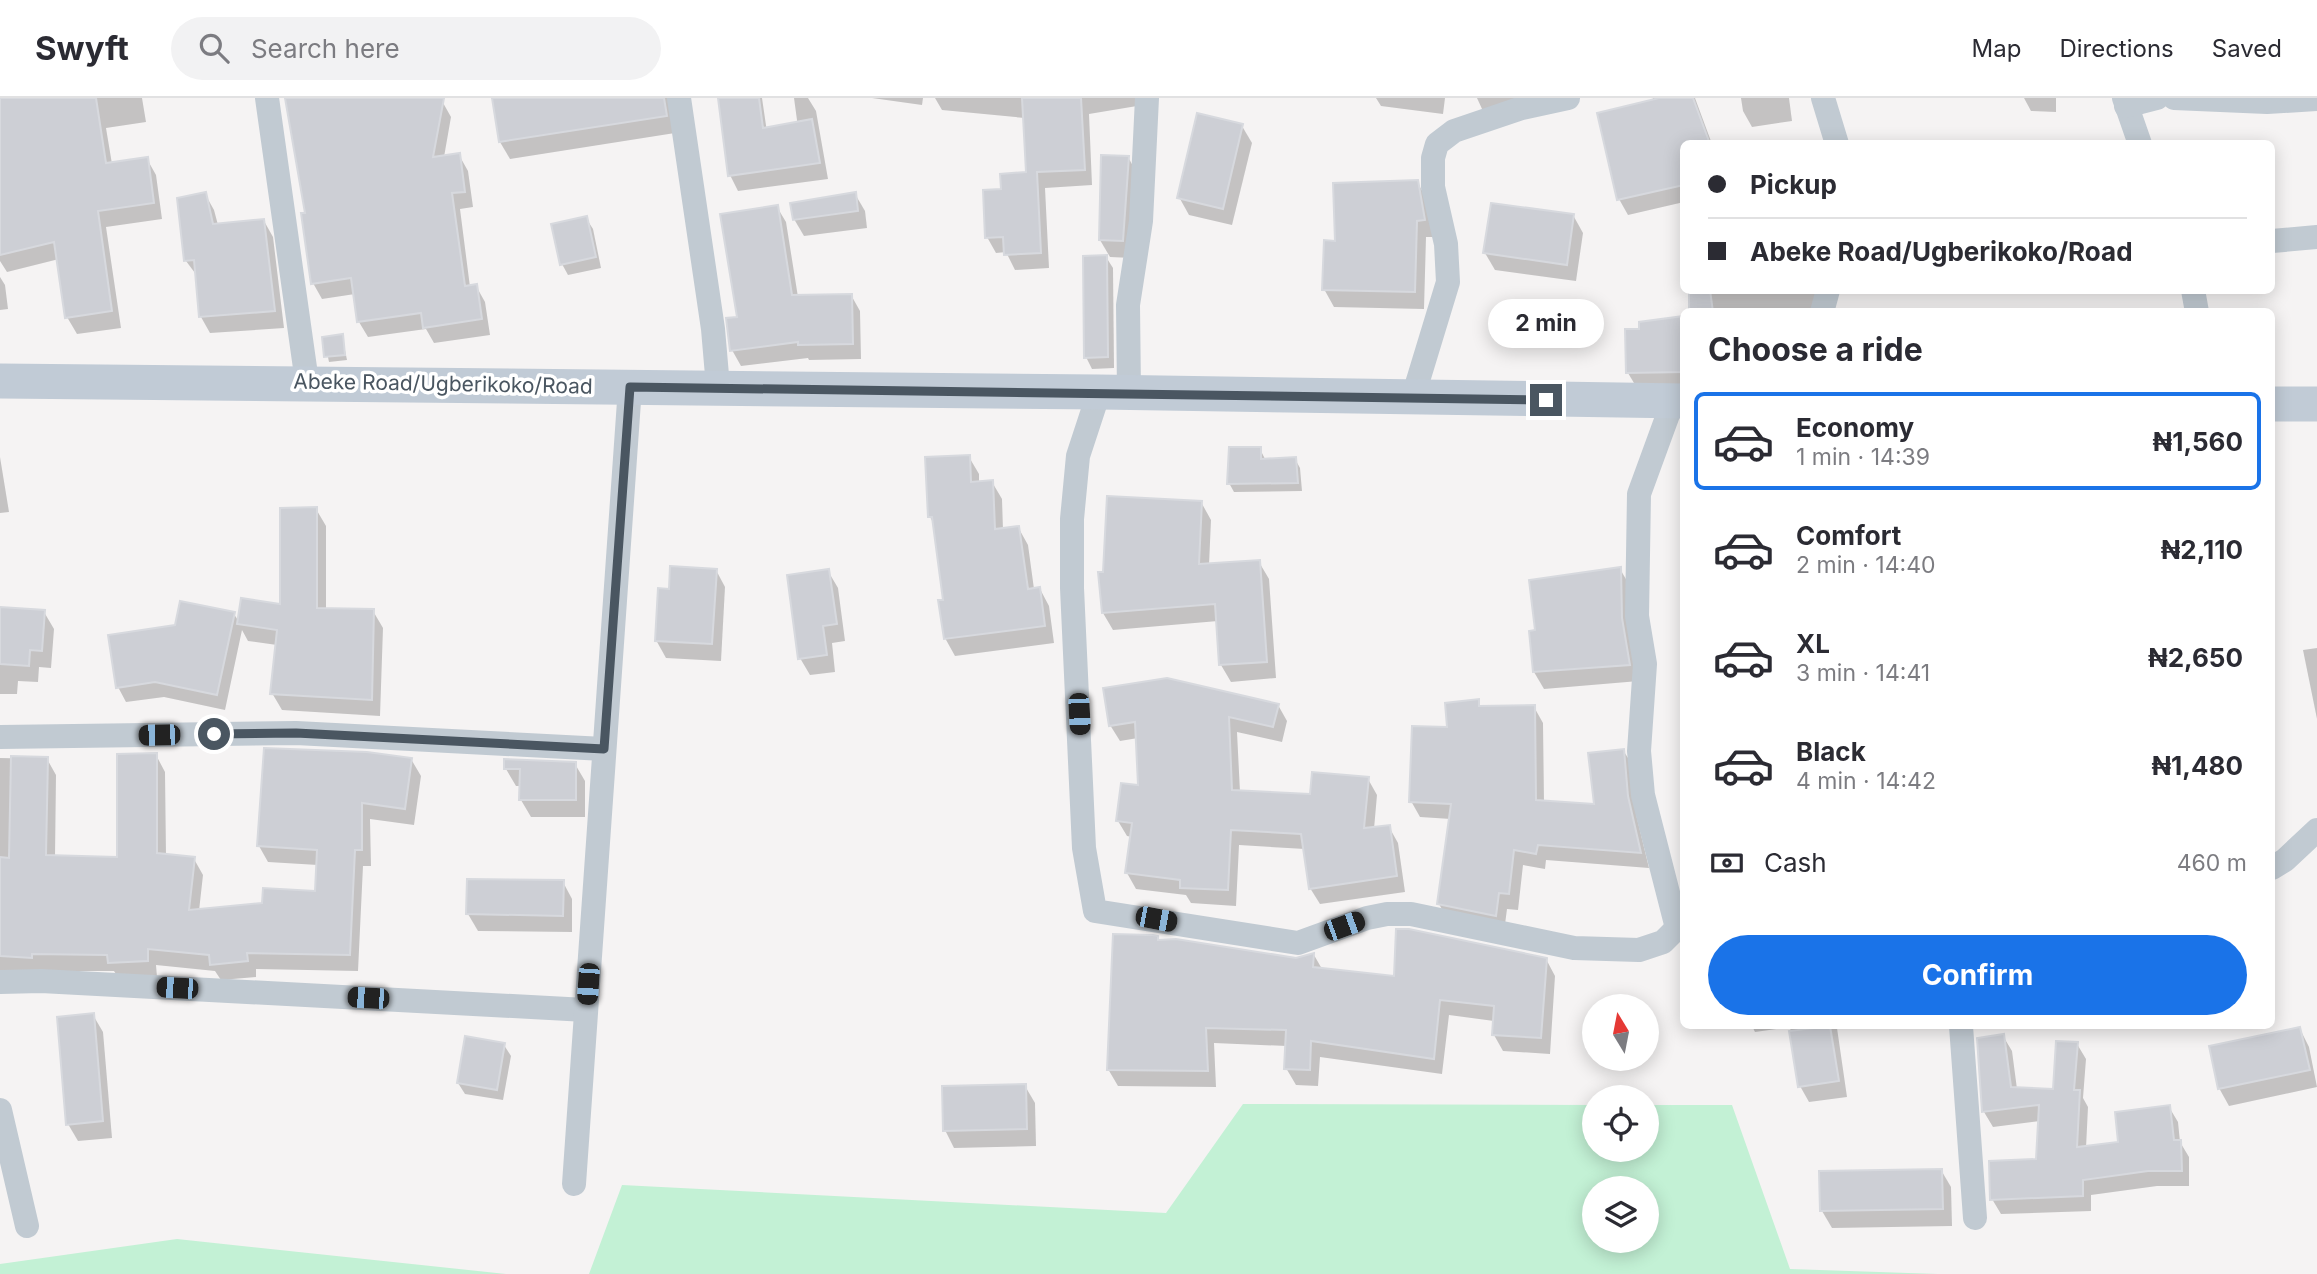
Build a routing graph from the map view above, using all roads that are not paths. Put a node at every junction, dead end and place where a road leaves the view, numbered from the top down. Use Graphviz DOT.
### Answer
graph roads {
  1 [pos="267,98"];
  2 [pos="679,98"];
  3 [pos="1147,98"];
  4 [pos="1568,98"];
  5 [pos="1823,98"];
  6 [pos="2157,98"];
  7 [pos="2174,98"];
  8 [pos="2317,99"];
  9 [pos="2125,102"];
  10 [pos="1836,140"];
  11 [pos="2139,140"];
  12 [pos="2317,237"];
  13 [pos="2275,241"];
  14 [pos="0,382"];
  15 [pos="307,382"];
  16 [pos="630,387"];
  17 [pos="718,387"];
  18 [pos="1114,392"];
  19 [pos="1413,397"];
  20 [pos="1678,401"];
  21 [pos="2275,404"];
  22 [pos="2317,404"];
  23 [pos="0,737"];
  24 [pos="604,749"];
  25 [pos="2317,830"];
  26 [pos="2275,866"];
  27 [pos="1680,927"];
  28 [pos="0,982"];
  29 [pos="586,1010"];
  30 [pos="1961,1029"];
  31 [pos="0,1110"];
  32 [pos="574,1184"];
  33 [pos="1975,1218"];
  34 [pos="27,1226"];
  1 -- 15 [label="street"];
  2 -- 17 [label="street"];
  3 -- 18 [label="street"];
  4 -- 19 [label="street"];
  5 -- 10 [label="street"];
  6 -- 9 [label="street"];
  7 -- 8 [label="street"];
  9 -- 11 [label="street"];
  12 -- 13 [label="street"];
  14 -- 15 [label="street, Abeke Road/Ugberikoko/Road"];
  15 -- 16 [label="street, Abeke Road/Ugberikoko/Road"];
  16 -- 17 [label="street, Abeke Road/Ugberikoko/Road"];
  16 -- 24 [label="street"];
  17 -- 18 [label="street, Abeke Road/Ugberikoko/Road"];
  18 -- 19 [label="street, Abeke Road/Ugberikoko/Road"];
  18 -- 27 [label="street"];
  19 -- 20 [label="street, Abeke Road/Ugberikoko/Road"];
  20 -- 27 [label="street"];
  21 -- 22 [label="street"];
  23 -- 24 [label="street"];
  24 -- 29 [label="street"];
  25 -- 26 [label="street"];
  28 -- 29 [label="street"];
  29 -- 32 [label="street"];
  30 -- 33 [label="street"];
  31 -- 34 [label="street"];
}
